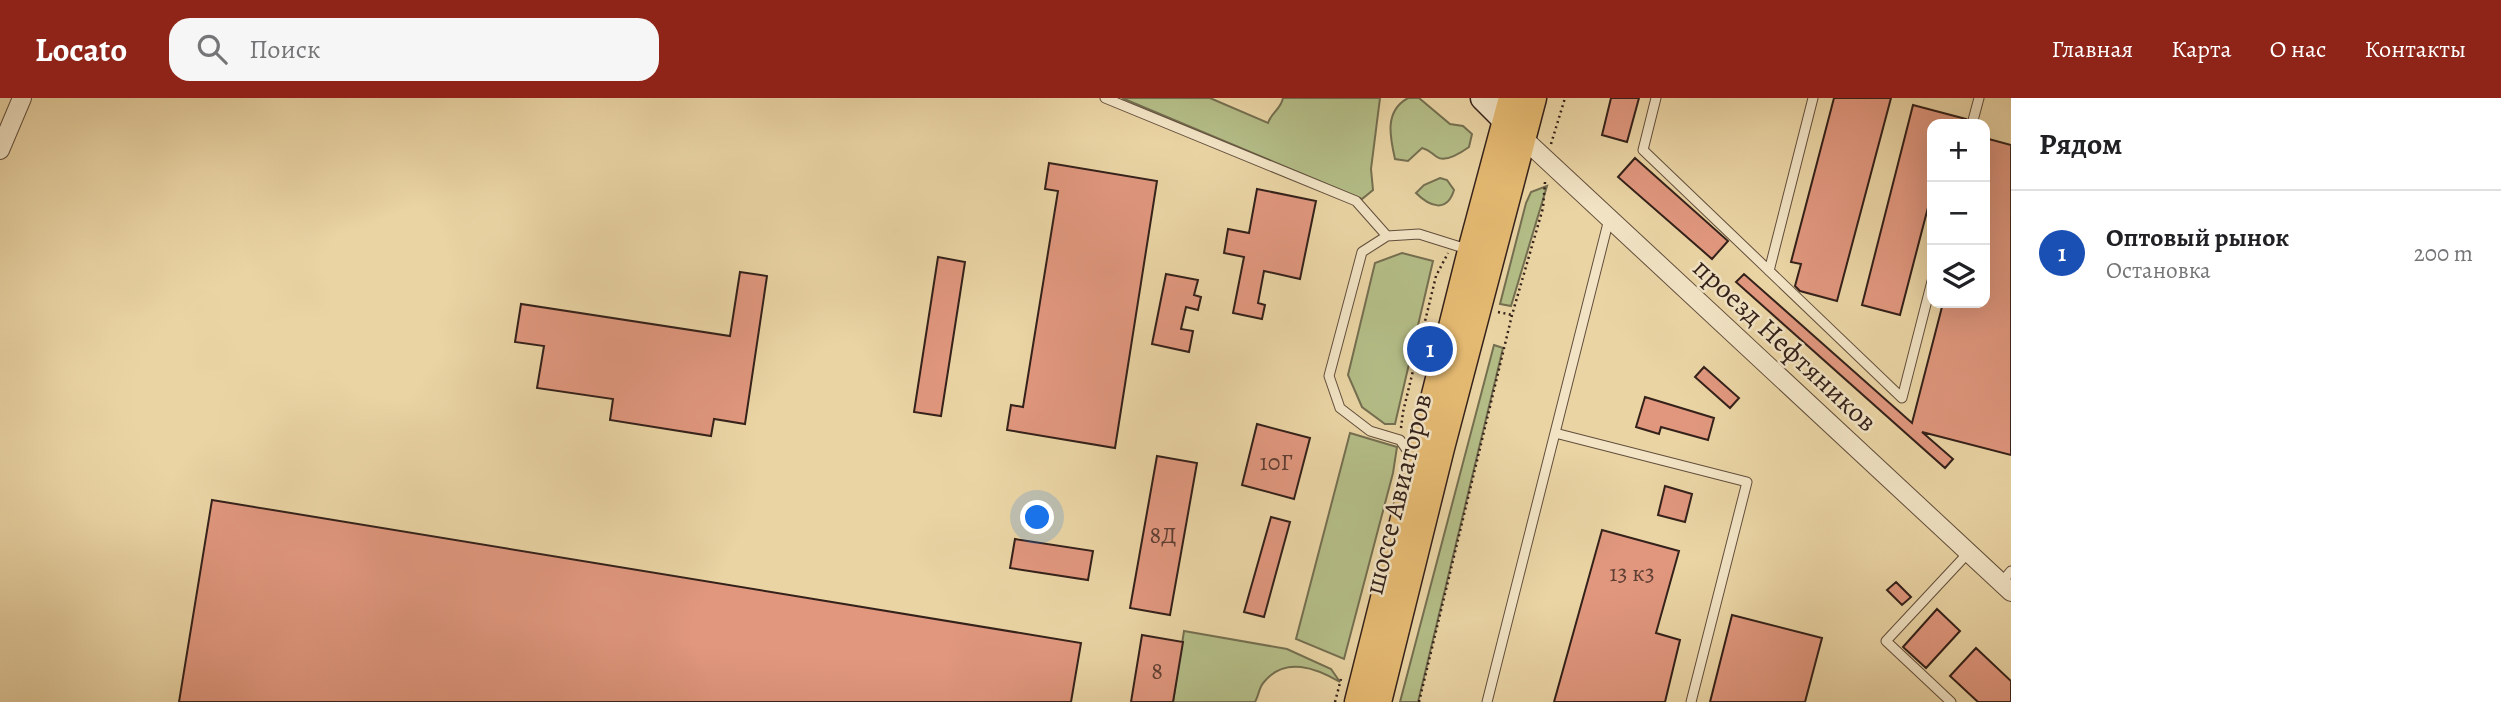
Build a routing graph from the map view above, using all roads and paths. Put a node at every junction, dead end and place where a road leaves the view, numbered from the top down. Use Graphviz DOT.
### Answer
graph roads {
  1 [pos="22,98"];
  2 [pos="1105,98"];
  3 [pos="1483,98"];
  4 [pos="1533,98"];
  5 [pos="1565,98"];
  6 [pos="1656,98"];
  7 [pos="1813,98"];
  8 [pos="1979,98"];
  9 [pos="1514,119"];
  10 [pos="1973,119"];
  11 [pos="0,150"];
  12 [pos="1547,160"];
  13 [pos="1609,217"];
  14 [pos="1387,236"];
  15 [pos="1462,248"];
  16 [pos="1769,271"];
  17 [pos="1927,300"];
  18 [pos="1494,311"];
  19 [pos="1512,314"];
  20 [pos="1555,433"];
  21 [pos="1400,440"];
  22 [pos="1418,464"];
  23 [pos="1969,552"];
  24 [pos="2008,582"];
  25 [pos="1342,678"];
  26 [pos="1335,702"];
  27 [pos="1358,702"];
  28 [pos="1378,702"];
  29 [pos="1419,702"];
  30 [pos="1487,702"];
  31 [pos="1692,702"];
  32 [pos="1951,702"];
  1 -- 11 [label="street"];
  2 -- 14 [label="lane"];
  3 -- 9 [label="main road"];
  4 -- 9 [label="main road, шоссе Авиаторов"];
  5 -- 12 [label="path"];
  6 -- 16 [label="lane"];
  7 -- 16 [label="lane"];
  8 -- 10 [label="lane"];
  9 -- 12 [label="street, проезд Нефтяников"];
  9 -- 15 [label="main road, шоссе Авиаторов"];
  9 -- 28 [label="main road, шоссе Авиаторов"];
  12 -- 13 [label="street, проезд Нефтяников"];
  12 -- 19 [label="path"];
  13 -- 20 [label="lane"];
  13 -- 23 [label="street, проезд Нефтяников"];
  14 -- 15 [label="lane"];
  14 -- 21 [label="lane"];
  15 -- 21 [label="path"];
  15 -- 22 [label="main road, шоссе Авиаторов"];
  16 -- 17 [label="lane"];
  18 -- 19 [label="path"];
  19 -- 29 [label="path"];
  20 -- 30 [label="lane"];
  20 -- 31 [label="lane"];
  21 -- 22 [label="lane"];
  22 -- 27 [label="main road, шоссе Авиаторов"];
  23 -- 24 [label="street, проезд Нефтяников"];
  23 -- 32 [label="lane"];
  25 -- 26 [label="path"];
}
